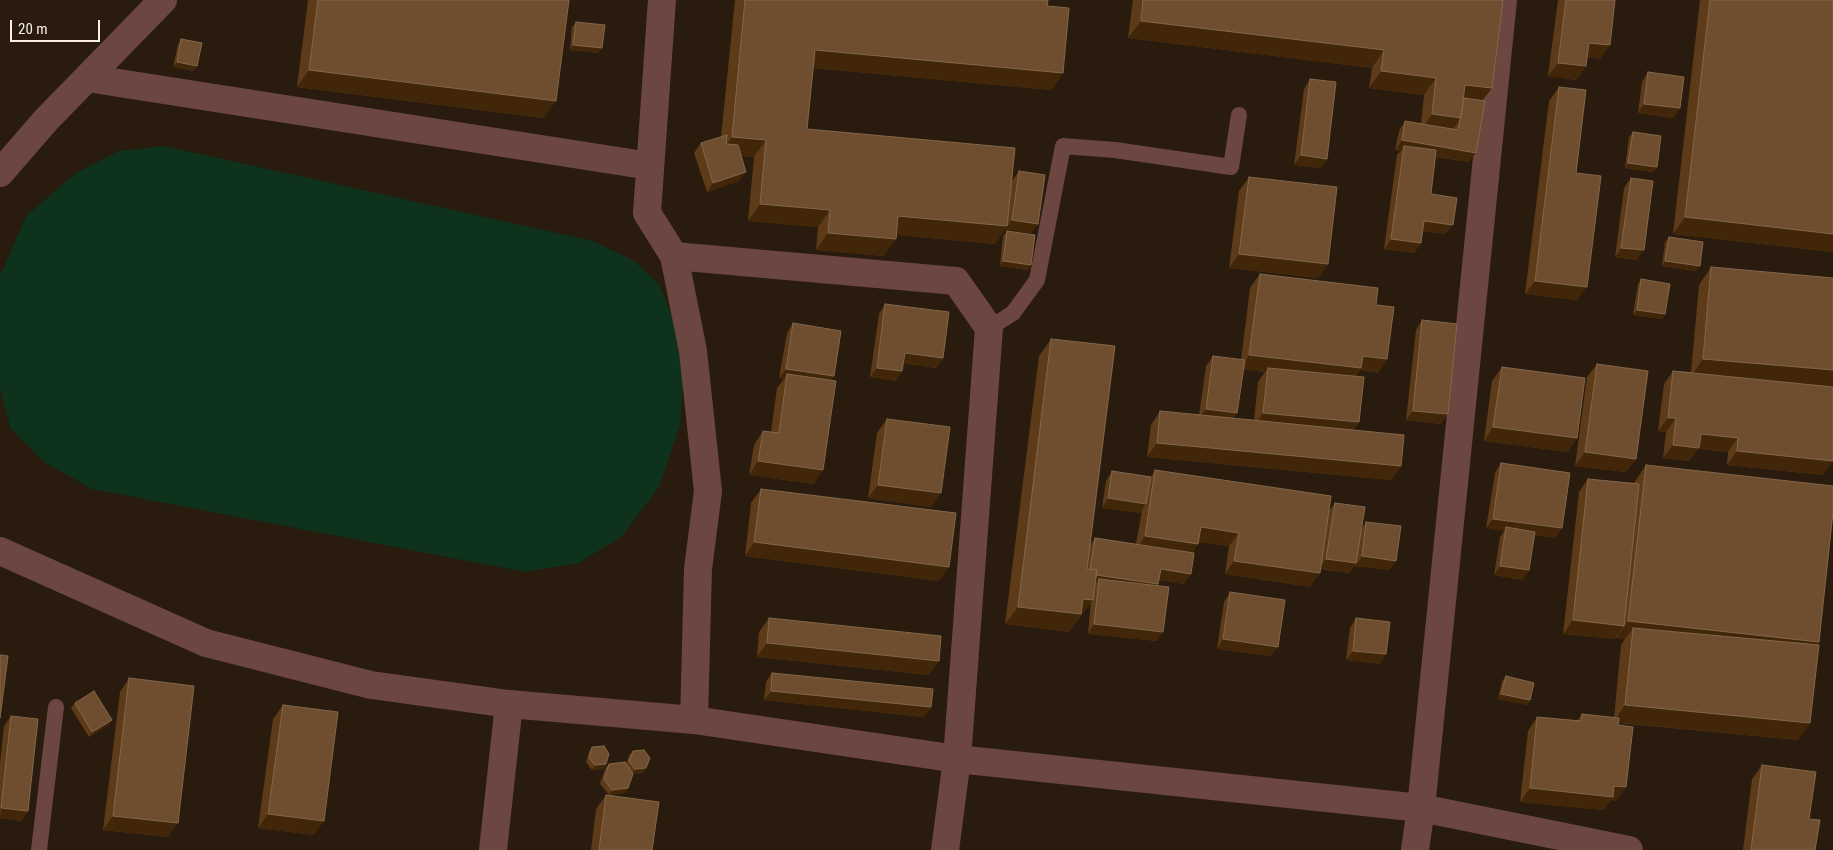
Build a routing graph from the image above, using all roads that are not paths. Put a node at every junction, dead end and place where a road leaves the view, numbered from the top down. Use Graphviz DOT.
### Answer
graph roads {
  1 [pos="164,0"];
  2 [pos="662,0"];
  3 [pos="1502,0"];
  4 [pos="87,78"];
  5 [pos="1239,116"];
  6 [pos="650,166"];
  7 [pos="0,174"];
  8 [pos="674,256"];
  9 [pos="989,328"];
  10 [pos="0,551"];
  11 [pos="509,704"];
  12 [pos="56,707"];
  13 [pos="694,720"];
  14 [pos="957,760"];
  15 [pos="1421,808"];
  16 [pos="39,850"];
  17 [pos="493,850"];
  18 [pos="945,850"];
  19 [pos="1415,850"];
  20 [pos="1629,850"];
  1 -- 4 [label="street"];
  2 -- 6 [label="street"];
  3 -- 15 [label="street"];
  4 -- 6 [label="street"];
  4 -- 7 [label="street"];
  5 -- 9 [label="lane"];
  6 -- 8 [label="street"];
  8 -- 9 [label="street"];
  8 -- 13 [label="street"];
  9 -- 14 [label="street"];
  10 -- 11 [label="street"];
  11 -- 13 [label="street"];
  11 -- 17 [label="street"];
  12 -- 16 [label="lane"];
  13 -- 14 [label="street"];
  14 -- 15 [label="street"];
  14 -- 18 [label="street"];
  15 -- 19 [label="street"];
  15 -- 20 [label="street"];
}
